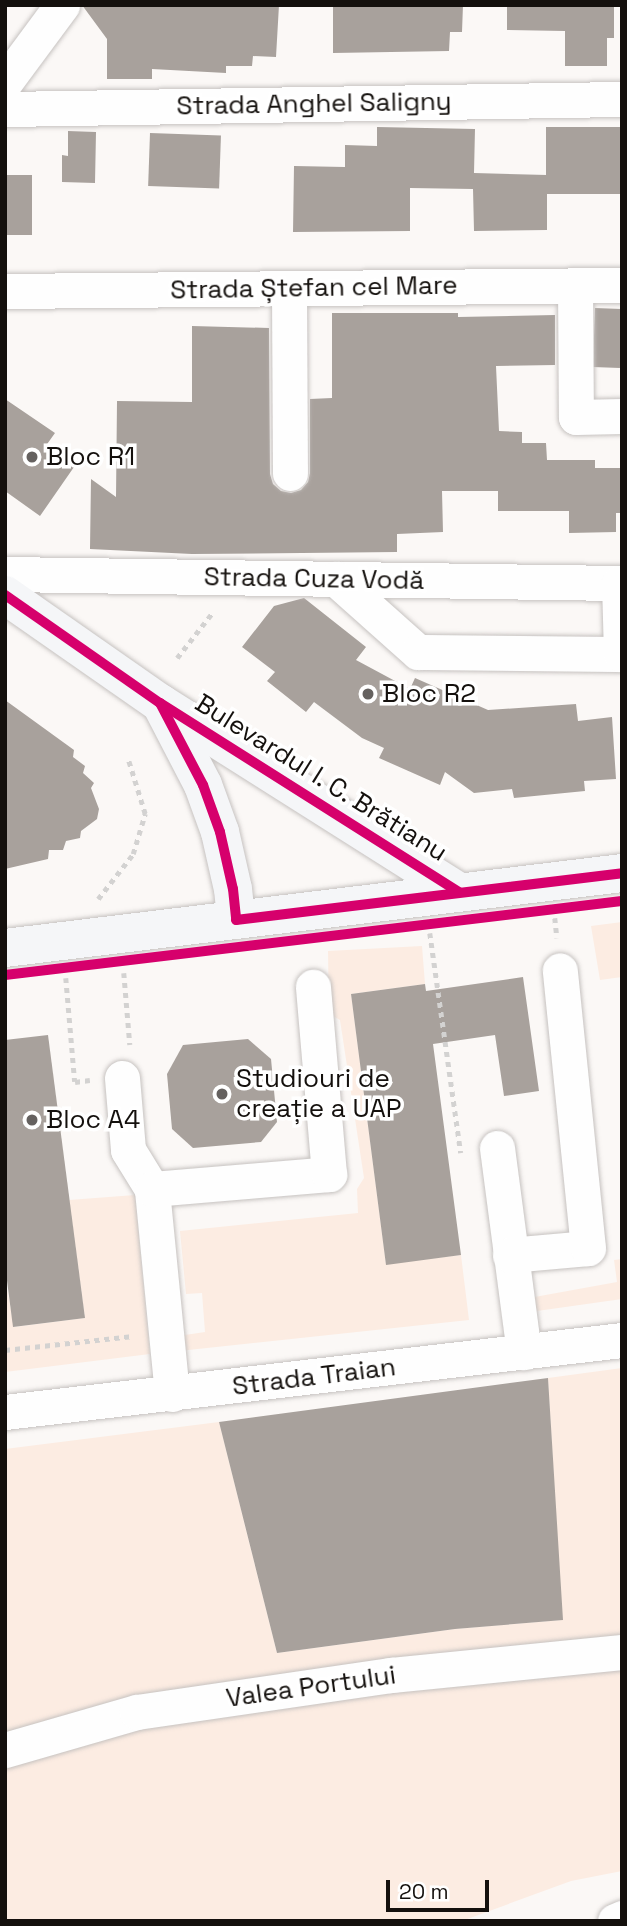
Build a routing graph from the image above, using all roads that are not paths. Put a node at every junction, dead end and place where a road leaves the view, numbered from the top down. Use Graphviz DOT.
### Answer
graph roads {
  1 [pos="62,5"];
  2 [pos="5,82"];
  3 [pos="622,99"];
  4 [pos="5,109"];
  5 [pos="575,285"];
  6 [pos="622,285"];
  7 [pos="289,288"];
  8 [pos="5,291"];
  9 [pos="622,416"];
  10 [pos="290,473"];
  11 [pos="5,575"];
  12 [pos="336,579"];
  13 [pos="620,583"];
  14 [pos="5,595"];
  15 [pos="160,703"];
  16 [pos="622,873"];
  17 [pos="452,907"];
  18 [pos="236,920"];
  19 [pos="5,948"];
  20 [pos="560,970"];
  21 [pos="313,988"];
  22 [pos="122,1078"];
  23 [pos="497,1148"];
  24 [pos="152,1189"];
  25 [pos="510,1255"];
  26 [pos="622,1340"];
  27 [pos="524,1352"];
  28 [pos="172,1394"];
  29 [pos="5,1412"];
  30 [pos="622,1652"];
  31 [pos="5,1750"];
  32 [pos="622,1919"];
  33 [pos="615,1921"];
  1 -- 2 [label="street"];
  3 -- 4 [label="street, Strada Anghel Saligny"];
  5 -- 6 [label="street, Strada Ștefan cel Mare"];
  5 -- 7 [label="street, Strada Ștefan cel Mare"];
  5 -- 9 [label="street"];
  7 -- 8 [label="street, Strada Ștefan cel Mare"];
  7 -- 10 [label="street"];
  11 -- 12 [label="street, Strada Cuza Vodă"];
  12 -- 13 [label="street, Strada Cuza Vodă"];
  12 -- 13 [label="street"];
  14 -- 15 [label="main road, Bulevardul I. C. Brătianu"];
  15 -- 17 [label="main road, Bulevardul I. C. Brătianu"];
  15 -- 18 [label="main road, Bulevardul I. C. Brătianu"];
  16 -- 17 [label="main road"];
  17 -- 18 [label="main road"];
  18 -- 19 [label="main road"];
  20 -- 25 [label="street"];
  21 -- 24 [label="street"];
  22 -- 24 [label="street"];
  23 -- 25 [label="street"];
  24 -- 28 [label="street"];
  25 -- 27 [label="street"];
  26 -- 27 [label="street, Strada Traian"];
  27 -- 28 [label="street, Strada Traian"];
  28 -- 29 [label="street, Strada Traian"];
  30 -- 31 [label="street, Valea Portului"];
  32 -- 33 [label="street"];
}
